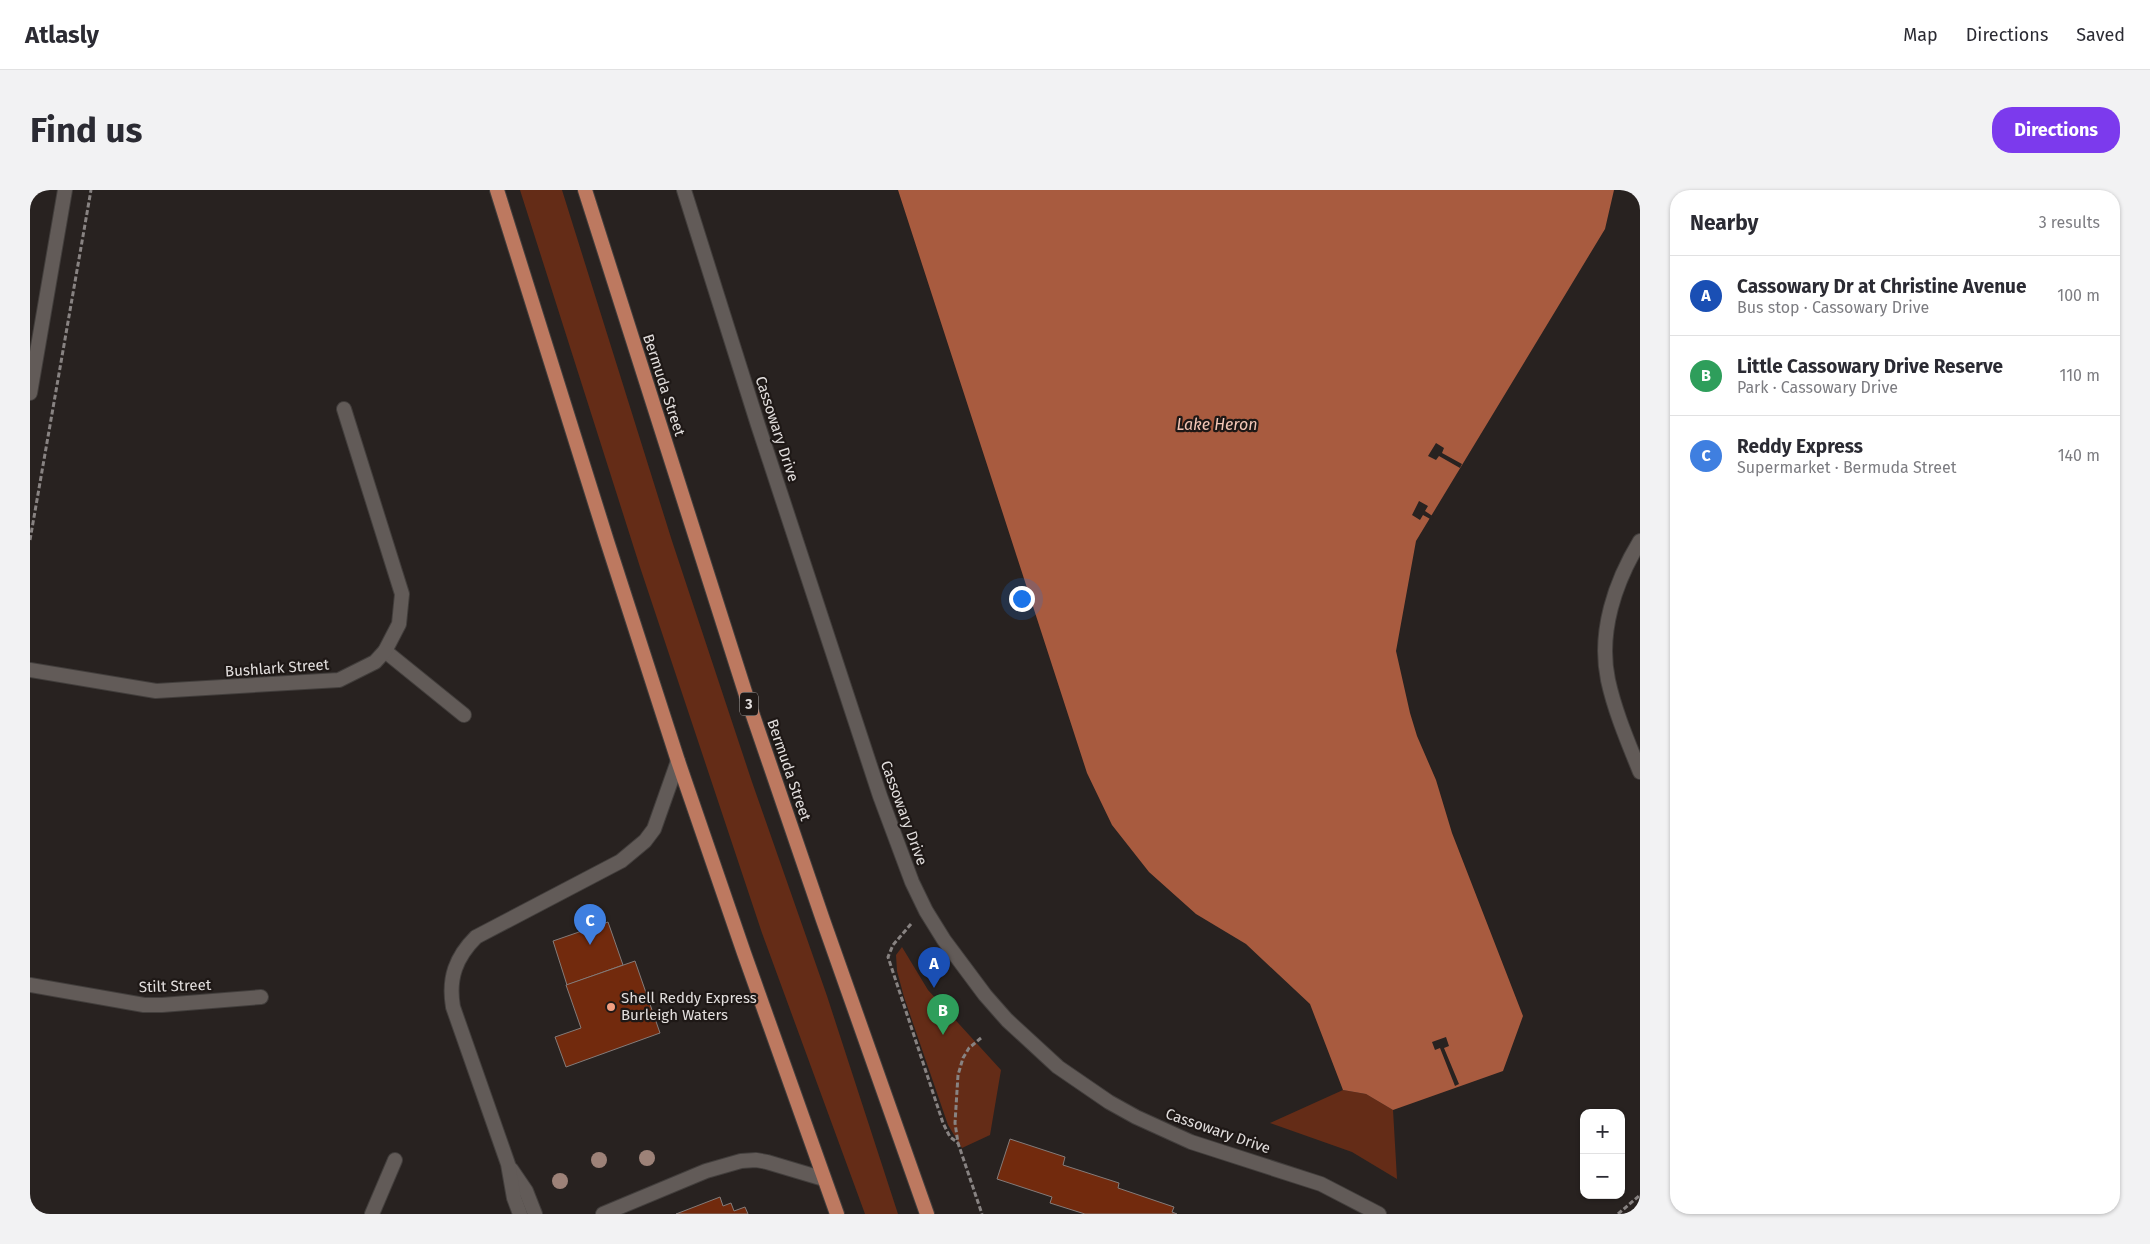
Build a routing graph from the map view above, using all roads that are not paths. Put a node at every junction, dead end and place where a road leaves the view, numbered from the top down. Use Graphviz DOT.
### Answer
graph roads {
  1 [pos="65,190"];
  2 [pos="498,190"];
  3 [pos="585,190"];
  4 [pos="684,190"];
  5 [pos="30,393"];
  6 [pos="344,409"];
  7 [pos="1640,541"];
  8 [pos="385,651"];
  9 [pos="30,670"];
  10 [pos="464,715"];
  11 [pos="678,761"];
  12 [pos="1640,772"];
  13 [pos="30,986"];
  14 [pos="261,997"];
  15 [pos="395,1160"];
  16 [pos="508,1164"];
  17 [pos="824,1179"];
  18 [pos="372,1214"];
  19 [pos="520,1214"];
  20 [pos="535,1214"];
  21 [pos="603,1214"];
  22 [pos="837,1214"];
  23 [pos="927,1214"];
  24 [pos="1379,1214"];
  1 -- 5 [label="street"];
  2 -- 11 [label="main road"];
  3 -- 23 [label="main road, Bermuda Street / 3"];
  4 -- 24 [label="street, Cassowary Drive"];
  6 -- 8 [label="street, Bushlark Street"];
  7 -- 12 [label="street"];
  8 -- 9 [label="street, Bushlark Street"];
  8 -- 10 [label="street"];
  11 -- 16 [label="street"];
  11 -- 17 [label="main road"];
  13 -- 14 [label="street, Stilt Street"];
  15 -- 18 [label="street"];
  16 -- 19 [label="street"];
  16 -- 20 [label="street"];
  17 -- 21 [label="street"];
  17 -- 22 [label="main road"];
}
